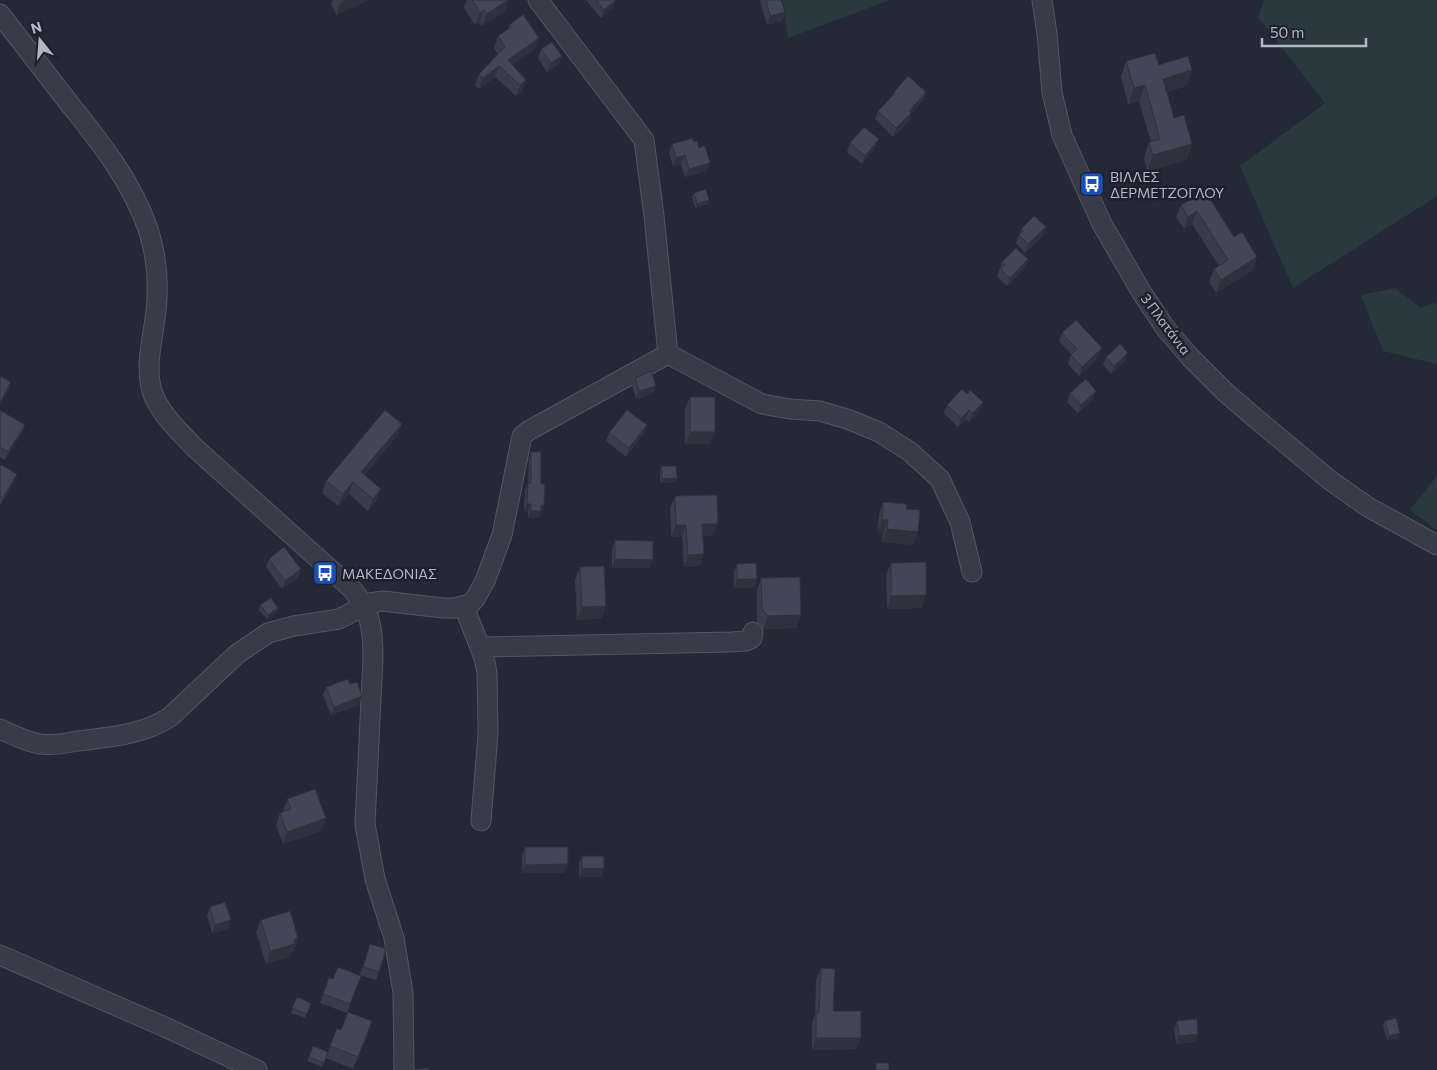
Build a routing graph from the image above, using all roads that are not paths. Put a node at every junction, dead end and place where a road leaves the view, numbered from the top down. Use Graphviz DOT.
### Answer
graph roads {
  1 [pos="538,0"];
  2 [pos="1042,0"];
  3 [pos="0,14"];
  4 [pos="668,354"];
  5 [pos="1437,545"];
  6 [pos="972,572"];
  7 [pos="364,606"];
  8 [pos="464,607"];
  9 [pos="753,632"];
  10 [pos="480,647"];
  11 [pos="0,729"];
  12 [pos="481,821"];
  13 [pos="0,955"];
  14 [pos="257,1070"];
  15 [pos="404,1070"];
  1 -- 4 [label="street"];
  2 -- 5 [label="street, 3 Πλατάνια"];
  3 -- 7 [label="street"];
  4 -- 6 [label="street"];
  4 -- 8 [label="street"];
  7 -- 8 [label="street"];
  7 -- 11 [label="street"];
  7 -- 15 [label="street"];
  8 -- 10 [label="street"];
  9 -- 10 [label="street"];
  10 -- 12 [label="street"];
  13 -- 14 [label="street"];
}
